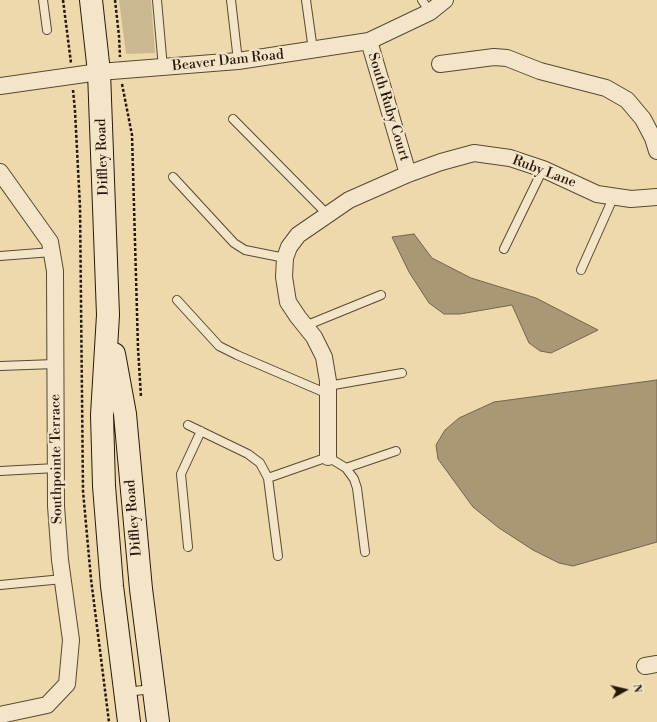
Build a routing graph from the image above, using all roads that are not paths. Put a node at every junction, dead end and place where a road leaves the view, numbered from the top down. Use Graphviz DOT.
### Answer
graph roads {
  1 [pos="43,0"];
  2 [pos="91,0"];
  3 [pos="157,0"];
  4 [pos="231,0"];
  5 [pos="306,0"];
  6 [pos="445,0"];
  7 [pos="426,6"];
  8 [pos="47,30"];
  9 [pos="368,41"];
  10 [pos="313,50"];
  11 [pos="238,61"];
  12 [pos="440,64"];
  13 [pos="162,68"];
  14 [pos="99,72"];
  15 [pos="0,86"];
  16 [pos="233,119"];
  17 [pos="657,151"];
  18 [pos="544,169"];
  19 [pos="0,172"];
  20 [pos="408,174"];
  21 [pos="173,177"];
  22 [pos="614,196"];
  23 [pos="657,197"];
  24 [pos="328,215"];
  25 [pos="504,250"];
  26 [pos="52,252"];
  27 [pos="0,256"];
  28 [pos="285,258"];
  29 [pos="581,270"];
  30 [pos="381,295"];
  31 [pos="177,300"];
  32 [pos="108,315"];
  33 [pos="305,326"];
  34 [pos="55,364"];
  35 [pos="0,366"];
  36 [pos="402,373"];
  37 [pos="328,390"];
  38 [pos="188,425"];
  39 [pos="201,431"];
  40 [pos="396,451"];
  41 [pos="328,456"];
  42 [pos="56,468"];
  43 [pos="346,468"];
  44 [pos="0,471"];
  45 [pos="268,478"];
  46 [pos="188,547"];
  47 [pos="365,552"];
  48 [pos="278,556"];
  49 [pos="63,579"];
  50 [pos="0,585"];
  51 [pos="153,689"];
  52 [pos="124,692"];
  53 [pos="0,714"];
  54 [pos="129,722"];
  55 [pos="158,722"];
  1 -- 8 [label="lane"];
  2 -- 14 [label="main road, Diffley Road"];
  3 -- 13 [label="lane"];
  4 -- 11 [label="lane"];
  5 -- 10 [label="lane"];
  6 -- 7 [label="street, Beaver Dam Road"];
  7 -- 9 [label="street, Beaver Dam Road"];
  9 -- 10 [label="street, Beaver Dam Road"];
  9 -- 20 [label="street, South Ruby Court"];
  10 -- 11 [label="street, Beaver Dam Road"];
  11 -- 13 [label="street, Beaver Dam Road"];
  12 -- 17 [label="street"];
  13 -- 14 [label="street, Beaver Dam Road"];
  14 -- 15 [label="street, Beaver Dam Road"];
  14 -- 32 [label="main road, Diffley Road"];
  16 -- 24 [label="lane"];
  18 -- 20 [label="street, Ruby Lane"];
  18 -- 22 [label="street, Ruby Lane"];
  18 -- 25 [label="lane"];
  19 -- 26 [label="street, Southpointe Terrace"];
  20 -- 24 [label="street, Ruby Lane"];
  21 -- 28 [label="lane"];
  22 -- 23 [label="street, Ruby Lane"];
  22 -- 29 [label="lane"];
  24 -- 28 [label="street, Ruby Lane"];
  26 -- 27 [label="lane"];
  26 -- 34 [label="street, Southpointe Terrace"];
  28 -- 33 [label="street"];
  30 -- 33 [label="lane"];
  31 -- 37 [label="lane"];
  32 -- 51 [label="main road, Diffley Road"];
  32 -- 52 [label="main road, Diffley Road"];
  33 -- 37 [label="street"];
  34 -- 35 [label="lane"];
  34 -- 42 [label="street, Southpointe Terrace"];
  36 -- 37 [label="lane"];
  37 -- 41 [label="street"];
  38 -- 39 [label="lane"];
  39 -- 45 [label="lane"];
  39 -- 46 [label="lane"];
  40 -- 43 [label="lane"];
  41 -- 43 [label="lane"];
  41 -- 45 [label="lane"];
  42 -- 44 [label="lane"];
  42 -- 49 [label="street, Southpointe Terrace"];
  43 -- 47 [label="lane"];
  45 -- 48 [label="lane"];
  49 -- 50 [label="lane"];
  49 -- 53 [label="street, Southpointe Terrace"];
  51 -- 52 [label="lane"];
  51 -- 55 [label="main road, Diffley Road"];
  52 -- 54 [label="main road, Diffley Road"];
}
